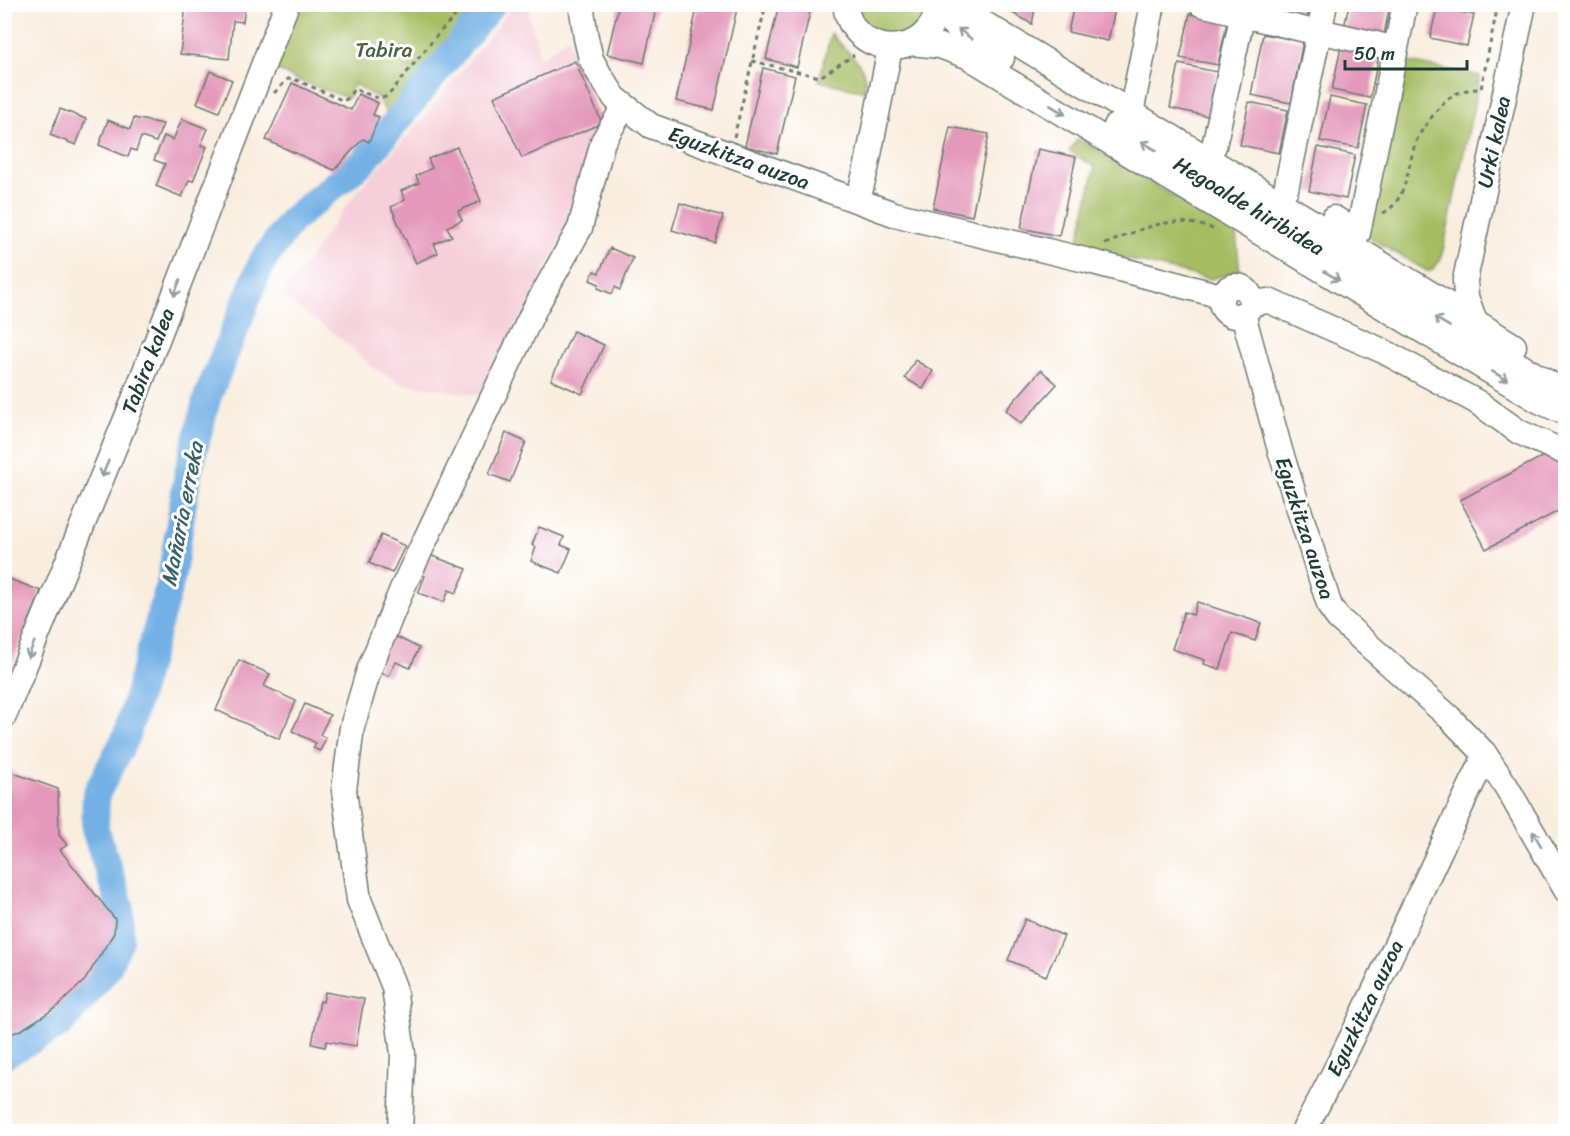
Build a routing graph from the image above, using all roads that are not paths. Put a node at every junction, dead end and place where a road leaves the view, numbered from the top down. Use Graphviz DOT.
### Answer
graph roads {
  1 [pos="287,4"];
  2 [pos="581,4"];
  3 [pos="845,4"];
  4 [pos="1154,4"];
  5 [pos="1201,4"];
  6 [pos="1325,4"];
  7 [pos="1405,4"];
  8 [pos="1524,4"];
  9 [pos="945,6"];
  10 [pos="1241,10"];
  11 [pos="1315,31"];
  12 [pos="900,45"];
  13 [pos="1384,46"];
  14 [pos="1132,105"];
  15 [pos="624,107"];
  16 [pos="1214,146"];
  17 [pos="1286,189"];
  18 [pos="858,200"];
  19 [pos="1465,280"];
  20 [pos="1433,295"];
  21 [pos="1247,309"];
  22 [pos="1475,321"];
  23 [pos="1566,375"];
  24 [pos="1566,393"];
  25 [pos="1566,413"];
  26 [pos="1566,453"];
  27 [pos="4,716"];
  28 [pos="1484,753"];
  29 [pos="1566,890"];
  30 [pos="400,1131"];
  31 [pos="1303,1131"];
  1 -- 27 [label="street, Tabira kalea, one-way"];
  2 -- 15 [label="street, Eguzkitza auzoa"];
  3 -- 12 [label="street"];
  4 -- 14 [label="street"];
  5 -- 10 [label="street"];
  6 -- 11 [label="street, Hegoalde hiribidea"];
  7 -- 17 [label="street, Hegoalde hiribidea"];
  8 -- 19 [label="street, Urki kalea"];
  9 -- 12 [label="street"];
  9 -- 14 [label="street"];
  24 -- 9 [label="street, Hegoalde hiribidea, one-way"];
  10 -- 11 [label="street"];
  10 -- 16 [label="street, Hegoalde hiribidea"];
  11 -- 13 [label="street"];
  11 -- 17 [label="street, Hegoalde hiribidea"];
  12 -- 18 [label="street"];
  12 -- 25 [label="street, one-way"];
  14 -- 16 [label="street, Hegoalde hiribidea"];
  14 -- 20 [label="street"];
  15 -- 18 [label="street, Eguzkitza auzoa"];
  15 -- 30 [label="street"];
  16 -- 17 [label="street, Hegoalde hiribidea"];
  18 -- 21 [label="street, Eguzkitza auzoa"];
  19 -- 20 [label="street"];
  19 -- 22 [label="street"];
  20 -- 22 [label="street"];
  21 -- 26 [label="street"];
  21 -- 28 [label="street, Eguzkitza auzoa"];
  22 -- 23 [label="street"];
  29 -- 28 [label="street, Eguzkitza auzoa, one-way"];
  28 -- 31 [label="street, Eguzkitza auzoa"];
}
